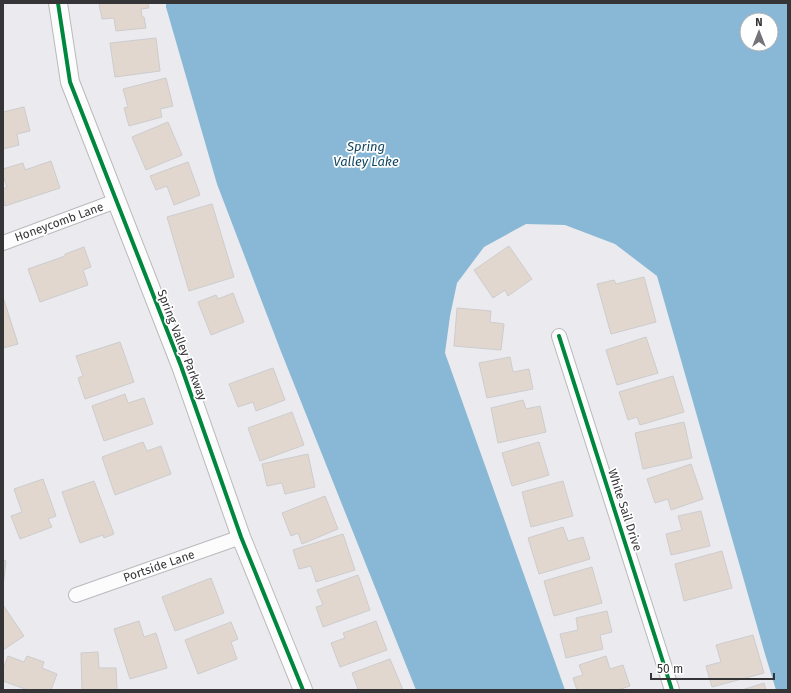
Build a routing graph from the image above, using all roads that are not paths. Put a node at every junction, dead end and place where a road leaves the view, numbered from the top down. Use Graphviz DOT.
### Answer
graph roads {
  1 [pos="58,3"];
  2 [pos="116,201"];
  3 [pos="3,243"];
  4 [pos="559,336"];
  5 [pos="242,537"];
  6 [pos="76,594"];
  7 [pos="303,690"];
  8 [pos="672,690"];
  1 -- 2 [label="street, Spring Valley Parkway"];
  2 -- 3 [label="street, Honeycomb Lane"];
  2 -- 5 [label="street, Spring Valley Parkway"];
  4 -- 8 [label="street, White Sail Drive"];
  5 -- 6 [label="street, Portside Lane"];
  5 -- 7 [label="street, Spring Valley Parkway"];
}
